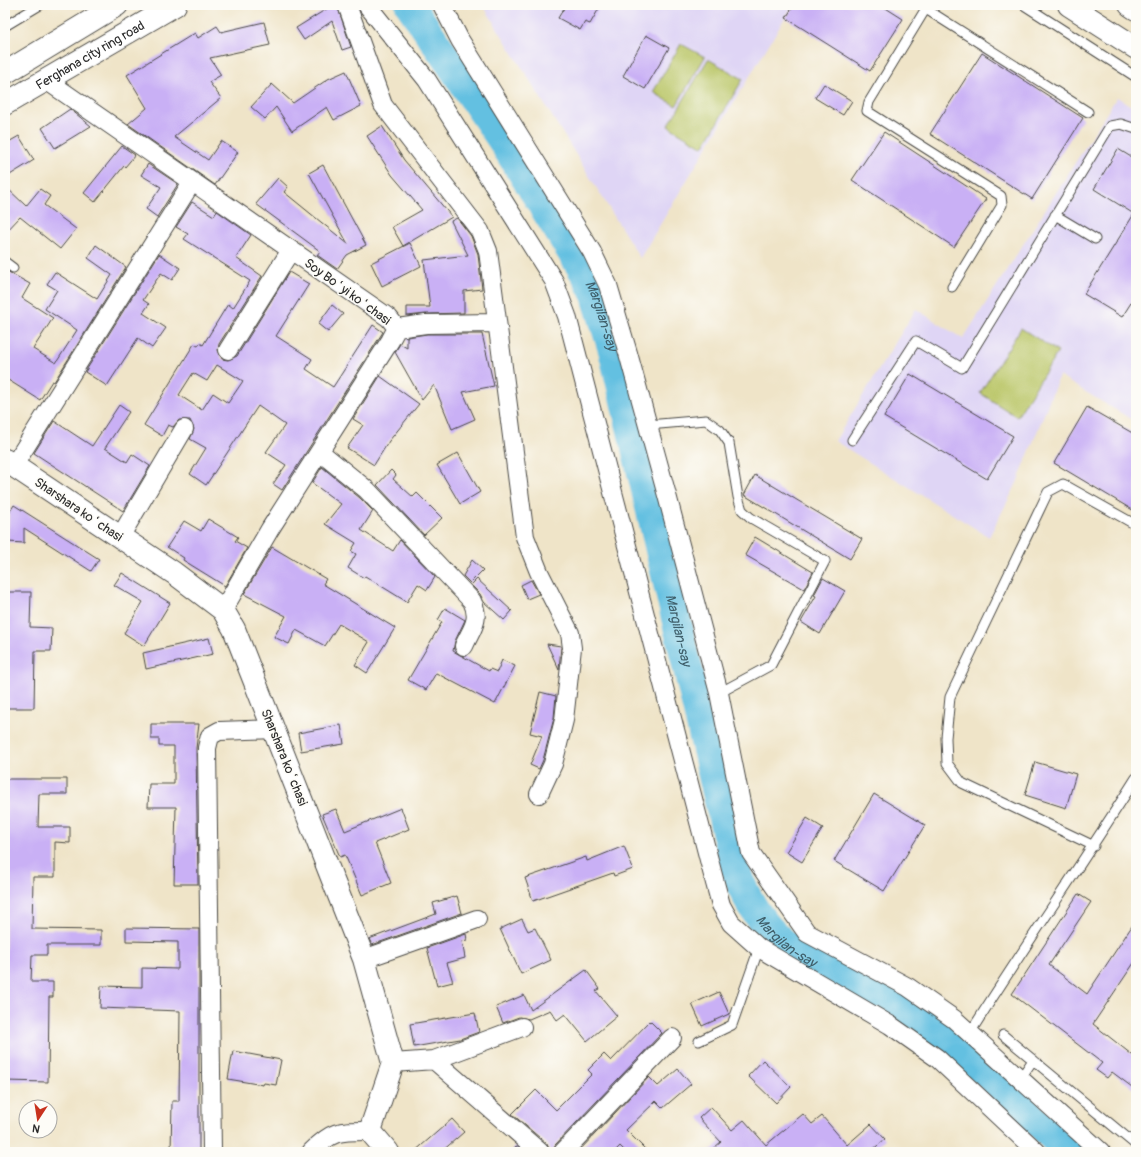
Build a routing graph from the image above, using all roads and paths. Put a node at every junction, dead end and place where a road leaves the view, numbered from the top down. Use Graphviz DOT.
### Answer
graph roads {
  1 [pos="40,5"];
  2 [pos="117,5"];
  3 [pos="175,5"];
  4 [pos="347,5"];
  5 [pos="367,5"];
  6 [pos="442,5"];
  7 [pos="1024,5"];
  8 [pos="1069,5"];
  9 [pos="1130,5"];
  10 [pos="927,7"];
  11 [pos="1136,9"];
  12 [pos="5,26"];
  13 [pos="1136,48"];
  14 [pos="5,73"];
  15 [pos="1136,77"];
  16 [pos="46,80"];
  17 [pos="5,104"];
  18 [pos="1088,112"];
  19 [pos="1136,129"];
  20 [pos="192,182"];
  21 [pos="1055,215"];
  22 [pos="1095,239"];
  23 [pos="291,250"];
  24 [pos="5,262"];
  25 [pos="13,268"];
  26 [pos="952,287"];
  27 [pos="496,323"];
  28 [pos="397,328"];
  29 [pos="228,350"];
  30 [pos="648,425"];
  31 [pos="184,429"];
  32 [pos="852,440"];
  33 [pos="320,452"];
  34 [pos="9,463"];
  35 [pos="1136,525"];
  36 [pos="120,537"];
  37 [pos="223,610"];
  38 [pos="464,646"];
  39 [pos="719,692"];
  40 [pos="275,729"];
  41 [pos="1136,778"];
  42 [pos="539,794"];
  43 [pos="1094,846"];
  44 [pos="477,919"];
  45 [pos="759,948"];
  46 [pos="364,959"];
  47 [pos="522,1027"];
  48 [pos="970,1033"];
  49 [pos="1003,1035"];
  50 [pos="672,1038"];
  51 [pos="699,1041"];
  52 [pos="434,1060"];
  53 [pos="1033,1060"];
  54 [pos="393,1063"];
  55 [pos="1020,1079"];
  56 [pos="370,1131"];
  57 [pos="1136,1145"];
  58 [pos="212,1152"];
  59 [pos="312,1152"];
  60 [pos="388,1152"];
  61 [pos="540,1152"];
  62 [pos="563,1152"];
  63 [pos="1037,1152"];
  64 [pos="1101,1152"];
  1 -- 12 [label="lane"];
  2 -- 14 [label="main road, Ferghana city ring road"];
  3 -- 16 [label="main road, Ferghana city ring road"];
  4 -- 27 [label="street"];
  5 -- 45 [label="street"];
  6 -- 30 [label="street"];
  7 -- 15 [label="lane"];
  8 -- 13 [label="main road"];
  9 -- 11 [label="main road"];
  10 -- 18 [label="lane"];
  10 -- 26 [label="lane"];
  16 -- 17 [label="main road, Ferghana city ring road"];
  16 -- 20 [label="street, Soy Boʻyi koʻchasi"];
  19 -- 21 [label="lane"];
  20 -- 23 [label="street, Soy Boʻyi koʻchasi"];
  20 -- 34 [label="street"];
  21 -- 22 [label="lane"];
  21 -- 32 [label="lane"];
  23 -- 28 [label="street, Soy Boʻyi koʻchasi"];
  23 -- 29 [label="street"];
  24 -- 25 [label="lane"];
  27 -- 28 [label="street"];
  27 -- 42 [label="street"];
  28 -- 33 [label="street, Soy Boʻyi koʻchasi"];
  30 -- 39 [label="street"];
  30 -- 39 [label="lane"];
  31 -- 36 [label="street"];
  33 -- 37 [label="street, Soy Boʻyi koʻchasi"];
  33 -- 38 [label="street"];
  34 -- 36 [label="main road, Sharshara koʻchasi"];
  35 -- 43 [label="lane"];
  36 -- 37 [label="main road, Sharshara koʻchasi"];
  37 -- 40 [label="main road, Sharshara koʻchasi"];
  39 -- 48 [label="street"];
  40 -- 46 [label="main road, Sharshara koʻchasi"];
  40 -- 58 [label="street"];
  41 -- 43 [label="lane"];
  43 -- 48 [label="lane"];
  44 -- 46 [label="street"];
  45 -- 51 [label="lane"];
  45 -- 63 [label="street"];
  46 -- 54 [label="main road, Sharshara koʻchasi"];
  47 -- 52 [label="street"];
  48 -- 55 [label="street"];
  49 -- 53 [label="lane"];
  50 -- 62 [label="street"];
  52 -- 54 [label="street"];
  52 -- 61 [label="street"];
  53 -- 55 [label="lane"];
  53 -- 57 [label="lane"];
  54 -- 56 [label="main road"];
  55 -- 64 [label="street"];
  56 -- 59 [label="street"];
  56 -- 60 [label="main road"];
}
